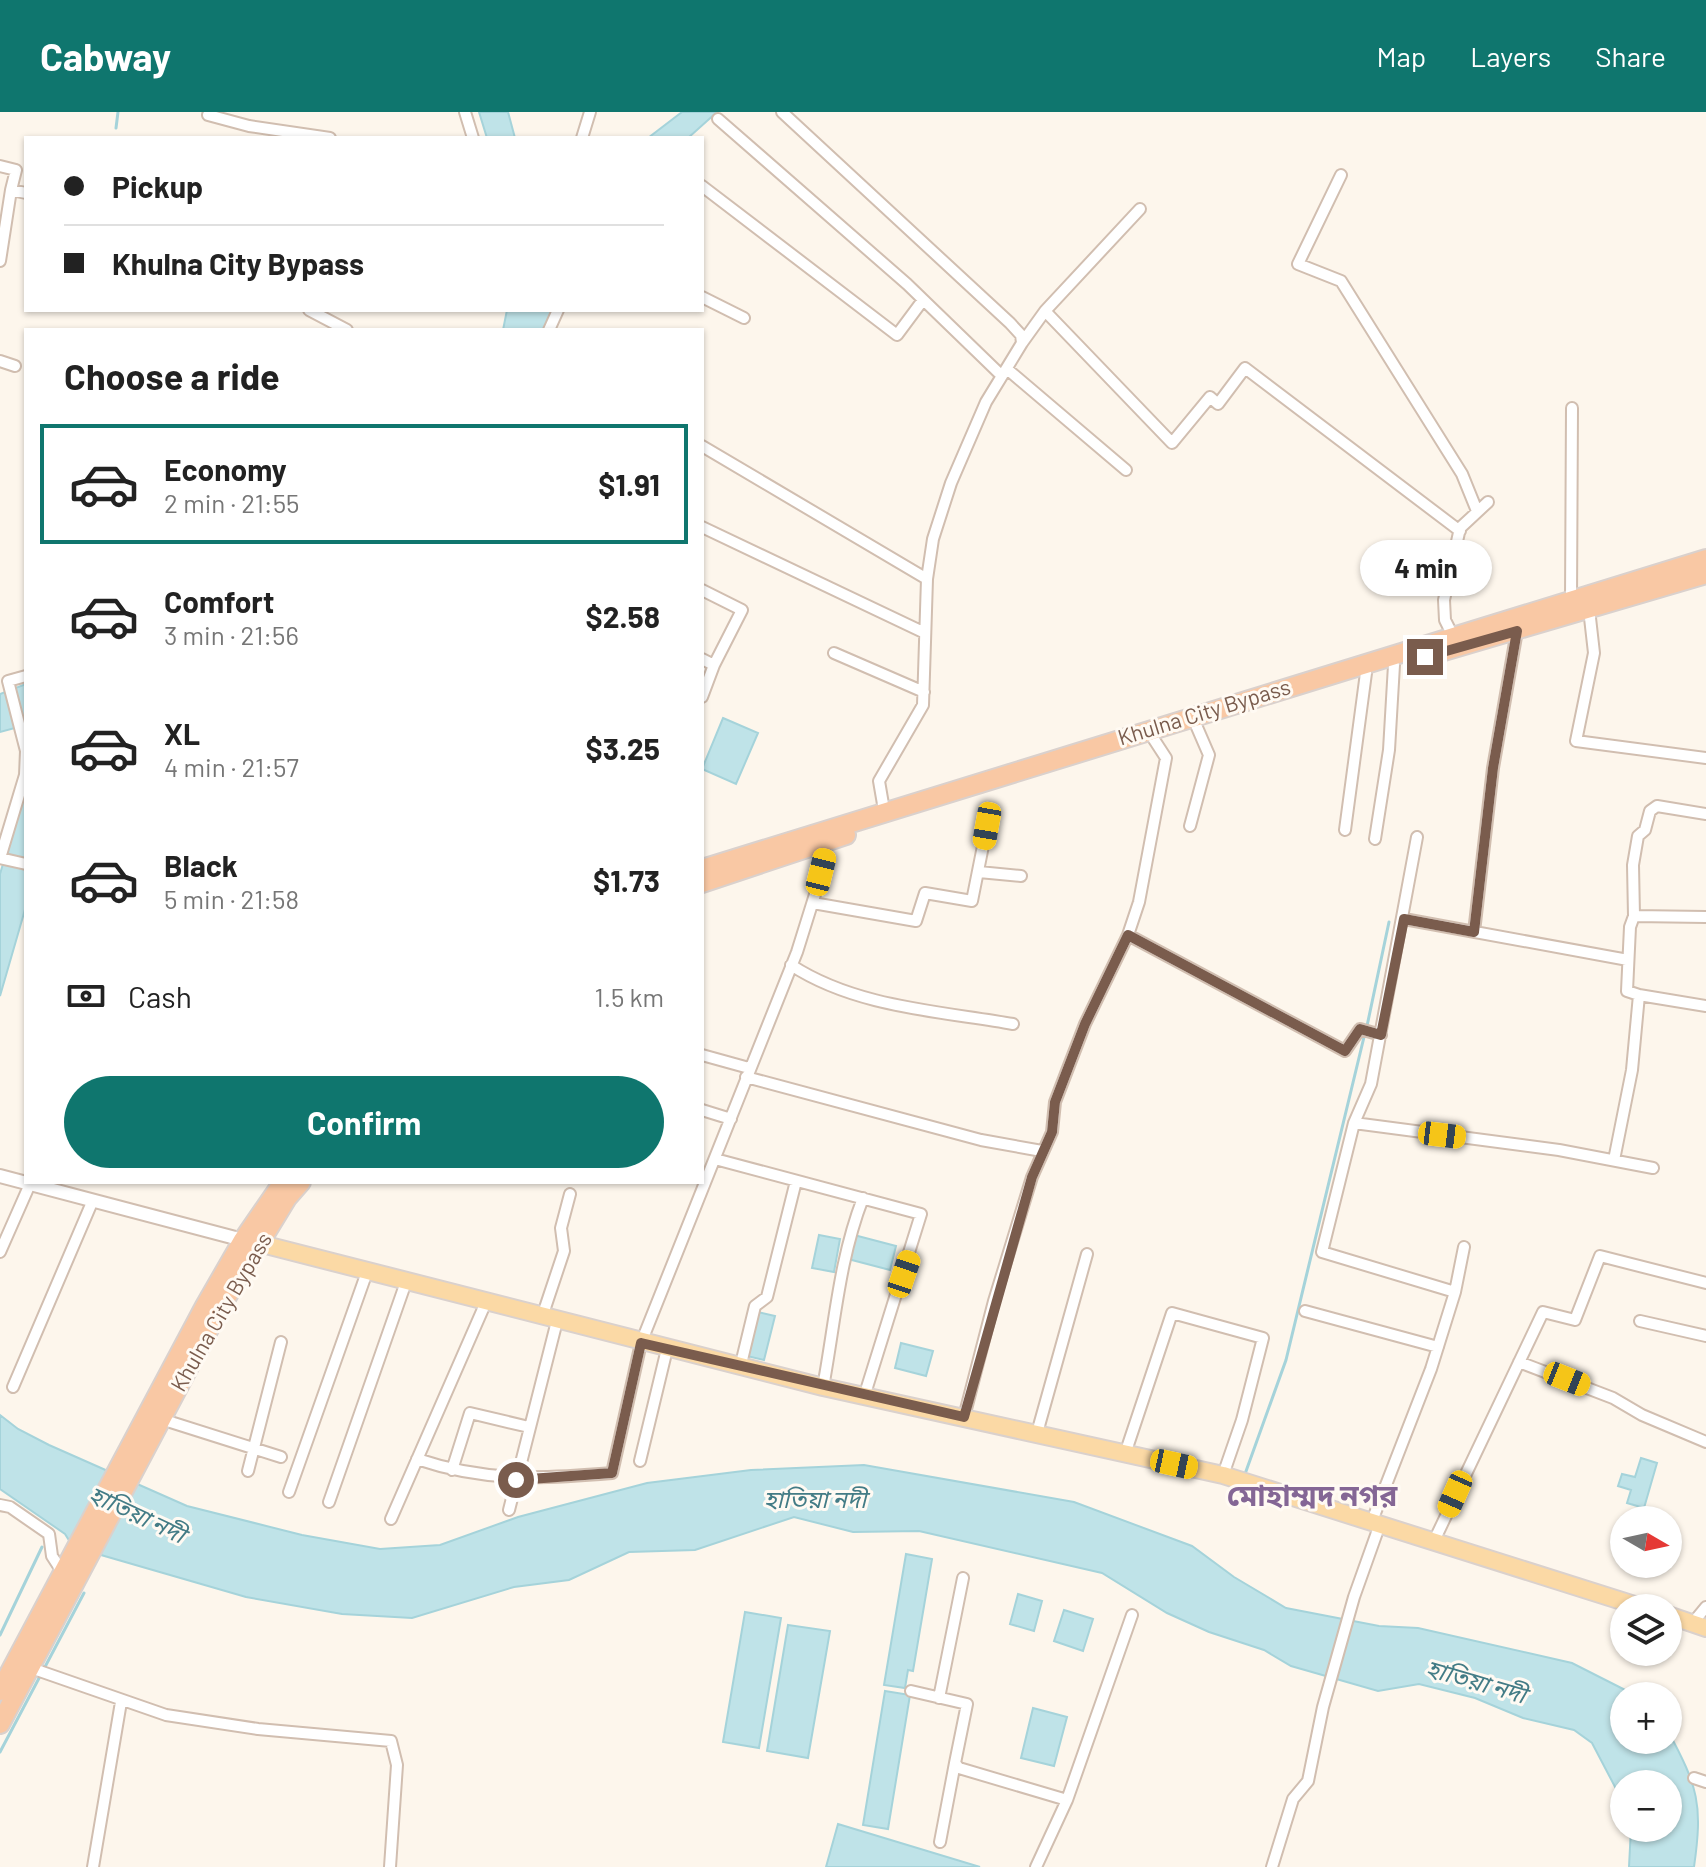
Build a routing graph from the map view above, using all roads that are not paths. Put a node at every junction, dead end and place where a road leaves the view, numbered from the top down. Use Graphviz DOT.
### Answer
graph roads {
  1 [pos="465,112"];
  2 [pos="590,112"];
  3 [pos="782,112"];
  4 [pos="208,115"];
  5 [pos="718,119"];
  6 [pos="316,136"];
  7 [pos="472,136"];
  8 [pos="583,136"];
  9 [pos="0,166"];
  10 [pos="1341,175"];
  11 [pos="704,188"];
  12 [pos="11,190"];
  13 [pos="24,193"];
  14 [pos="1140,209"];
  15 [pos="0,261"];
  16 [pos="704,298"];
  17 [pos="923,300"];
  18 [pos="1045,311"];
  19 [pos="313,312"];
  20 [pos="744,318"];
  21 [pos="343,328"];
  22 [pos="1022,343"];
  23 [pos="0,361"];
  24 [pos="15,366"];
  25 [pos="1004,373"];
  26 [pos="1572,408"];
  27 [pos="704,447"];
  28 [pos="1126,470"];
  29 [pos="1488,502"];
  30 [pos="1477,511"];
  31 [pos="704,528"];
  32 [pos="1460,531"];
  33 [pos="1706,559"];
  34 [pos="1706,574"];
  35 [pos="927,579"];
  36 [pos="704,591"];
  37 [pos="1571,600"];
  38 [pos="1589,609"];
  39 [pos="1517,631"];
  40 [pos="925,633"];
  41 [pos="1453,636"];
  42 [pos="834,653"];
  43 [pos="704,660"];
  44 [pos="714,665"];
  45 [pos="1394,665"];
  46 [pos="1366,673"];
  47 [pos="24,677"];
  48 [pos="704,692"];
  49 [pos="924,692"];
  50 [pos="1196,725"];
  51 [pos="1153,738"];
  52 [pos="24,742"];
  53 [pos="1706,758"];
  54 [pos="24,778"];
  55 [pos="884,810"];
  56 [pos="1706,814"];
  57 [pos="987,826"];
  58 [pos="1190,826"];
  59 [pos="1345,830"];
  60 [pos="1417,837"];
  61 [pos="1375,839"];
  62 [pos="824,842"];
  63 [pos="1,858"];
  64 [pos="24,864"];
  65 [pos="704,868"];
  66 [pos="979,872"];
  67 [pos="1021,876"];
  68 [pos="704,882"];
  69 [pos="813,903"];
  70 [pos="1634,916"];
  71 [pos="1706,917"];
  72 [pos="1404,919"];
  73 [pos="1474,932"];
  74 [pos="1128,935"];
  75 [pos="1628,960"];
  76 [pos="791,965"];
  77 [pos="1639,995"];
  78 [pos="1706,1006"];
  79 [pos="1013,1024"];
  80 [pos="1381,1035"];
  81 [pos="704,1056"];
  82 [pos="748,1072"];
  83 [pos="704,1111"];
  84 [pos="731,1119"];
  85 [pos="1354,1123"];
  86 [pos="1042,1151"];
  87 [pos="715,1159"];
  88 [pos="1614,1160"];
  89 [pos="1653,1168"];
  90 [pos="0,1176"];
  91 [pos="704,1177"];
  92 [pos="796,1181"];
  93 [pos="24,1182"];
  94 [pos="30,1184"];
  95 [pos="282,1184"];
  96 [pos="299,1184"];
  97 [pos="700,1184"];
  98 [pos="570,1194"];
  99 [pos="863,1198"];
  100 [pos="93,1200"];
  101 [pos="251,1242"];
  102 [pos="1464,1247"];
  103 [pos="0,1252"];
  104 [pos="1087,1254"];
  105 [pos="367,1272"];
  106 [pos="406,1282"];
  107 [pos="1706,1283"];
  108 [pos="1455,1292"];
  109 [pos="486,1302"];
  110 [pos="1305,1311"];
  111 [pos="549,1319"];
  112 [pos="1640,1321"];
  113 [pos="1706,1336"];
  114 [pos="281,1342"];
  115 [pos="641,1343"];
  116 [pos="1438,1347"];
  117 [pos="667,1349"];
  118 [pos="1519,1362"];
  119 [pos="740,1368"];
  120 [pos="13,1387"];
  121 [pos="823,1387"];
  122 [pos="864,1397"];
  123 [pos="964,1417"];
  124 [pos="161,1419"];
  125 [pos="529,1427"];
  126 [pos="1037,1433"];
  127 [pos="1706,1442"];
  128 [pos="141,1443"];
  129 [pos="253,1450"];
  130 [pos="1125,1454"];
  131 [pos="281,1457"];
  132 [pos="417,1459"];
  133 [pos="640,1461"];
  134 [pos="452,1470"];
  135 [pos="248,1471"];
  136 [pos="1223,1475"];
  137 [pos="516,1480"];
  138 [pos="289,1492"];
  139 [pos="329,1502"];
  140 [pos="0,1505"];
  141 [pos="509,1510"];
  142 [pos="391,1519"];
  143 [pos="1376,1522"];
  144 [pos="1434,1541"];
  145 [pos="69,1573"];
  146 [pos="963,1578"];
  147 [pos="1610,1597"];
  148 [pos="1706,1607"];
  149 [pos="1132,1615"];
  150 [pos="1699,1626"];
  151 [pos="28,1667"];
  152 [pos="0,1691"];
  153 [pos="911,1691"];
  154 [pos="939,1698"];
  155 [pos="121,1702"];
  156 [pos="0,1724"];
  157 [pos="955,1763"];
  158 [pos="1694,1778"];
  159 [pos="1706,1782"];
  160 [pos="1067,1800"];
  161 [pos="940,1842"];
  162 [pos="93,1867"];
  163 [pos="390,1867"];
  164 [pos="1036,1867"];
  165 [pos="1272,1867"];
  1 -- 7 [label="street"];
  2 -- 8 [label="street"];
  3 -- 22 [label="street"];
  4 -- 6 [label="street"];
  5 -- 17 [label="street"];
  9 -- 12 [label="street"];
  10 -- 30 [label="street"];
  11 -- 17 [label="street"];
  12 -- 13 [label="street"];
  12 -- 15 [label="street"];
  14 -- 18 [label="street"];
  16 -- 20 [label="street"];
  17 -- 25 [label="street"];
  18 -- 22 [label="street"];
  18 -- 32 [label="street"];
  19 -- 21 [label="street"];
  22 -- 25 [label="street"];
  23 -- 24 [label="street"];
  25 -- 28 [label="street"];
  25 -- 35 [label="street"];
  26 -- 37 [label="street"];
  27 -- 35 [label="street"];
  29 -- 30 [label="street"];
  30 -- 32 [label="street"];
  31 -- 40 [label="street"];
  32 -- 41 [label="street"];
  33 -- 37 [label="highway, Khulna City Bypass"];
  34 -- 38 [label="highway, Khulna City Bypass"];
  35 -- 40 [label="street"];
  36 -- 44 [label="street"];
  37 -- 41 [label="highway, Khulna City Bypass"];
  38 -- 39 [label="highway, Khulna City Bypass"];
  38 -- 53 [label="street"];
  39 -- 45 [label="highway, Khulna City Bypass"];
  39 -- 73 [label="street"];
  40 -- 49 [label="street"];
  41 -- 55 [label="highway, Khulna City Bypass"];
  42 -- 49 [label="street"];
  43 -- 44 [label="street"];
  44 -- 48 [label="street"];
  45 -- 46 [label="highway, Khulna City Bypass"];
  45 -- 61 [label="street"];
  46 -- 50 [label="highway, Khulna City Bypass"];
  46 -- 59 [label="street"];
  47 -- 52 [label="street"];
  49 -- 55 [label="street"];
  50 -- 51 [label="highway, Khulna City Bypass"];
  50 -- 58 [label="street"];
  51 -- 62 [label="highway, Khulna City Bypass"];
  51 -- 74 [label="street"];
  54 -- 63 [label="street"];
  55 -- 65 [label="highway, Khulna City Bypass"];
  56 -- 70 [label="street"];
  57 -- 66 [label="street"];
  60 -- 72 [label="street"];
  62 -- 68 [label="highway, Khulna City Bypass"];
  62 -- 69 [label="street"];
  63 -- 64 [label="street"];
  66 -- 67 [label="street"];
  66 -- 69 [label="street"];
  69 -- 76 [label="street"];
  70 -- 71 [label="street"];
  70 -- 75 [label="street"];
  72 -- 73 [label="street"];
  72 -- 80 [label="street"];
  73 -- 75 [label="street"];
  74 -- 80 [label="street"];
  74 -- 86 [label="street"];
  75 -- 77 [label="street"];
  76 -- 79 [label="street"];
  76 -- 82 [label="street"];
  77 -- 78 [label="street"];
  77 -- 88 [label="street"];
  80 -- 85 [label="street"];
  81 -- 82 [label="street"];
  82 -- 84 [label="street"];
  82 -- 86 [label="street"];
  83 -- 84 [label="street"];
  84 -- 87 [label="street"];
  85 -- 88 [label="street"];
  85 -- 108 [label="street"];
  86 -- 123 [label="street"];
  87 -- 91 [label="street"];
  87 -- 92 [label="street"];
  88 -- 89 [label="street"];
  90 -- 93 [label="street"];
  92 -- 99 [label="street"];
  92 -- 119 [label="street"];
  94 -- 100 [label="street"];
  94 -- 103 [label="street"];
  95 -- 101 [label="highway, Khulna City Bypass"];
  96 -- 101 [label="highway, Khulna City Bypass"];
  97 -- 115 [label="street"];
  98 -- 111 [label="street"];
  99 -- 121 [label="street"];
  99 -- 122 [label="street"];
  100 -- 101 [label="street"];
  100 -- 120 [label="street"];
  101 -- 105 [label="main road"];
  101 -- 124 [label="highway, Khulna City Bypass"];
  101 -- 128 [label="highway, Khulna City Bypass"];
  102 -- 108 [label="street"];
  104 -- 126 [label="street"];
  105 -- 106 [label="main road"];
  105 -- 138 [label="street"];
  106 -- 109 [label="main road"];
  106 -- 139 [label="street"];
  107 -- 118 [label="street"];
  108 -- 116 [label="street"];
  109 -- 111 [label="main road"];
  109 -- 132 [label="street"];
  110 -- 116 [label="street"];
  111 -- 115 [label="main road"];
  111 -- 125 [label="street"];
  112 -- 113 [label="street"];
  114 -- 129 [label="street"];
  115 -- 117 [label="main road"];
  115 -- 137 [label="street"];
  116 -- 143 [label="street"];
  117 -- 119 [label="main road"];
  117 -- 133 [label="street"];
  118 -- 127 [label="street"];
  118 -- 144 [label="street"];
  119 -- 121 [label="main road"];
  121 -- 122 [label="main road"];
  122 -- 123 [label="main road"];
  123 -- 126 [label="main road"];
  124 -- 128 [label="highway, Khulna City Bypass"];
  124 -- 129 [label="street"];
  125 -- 134 [label="street"];
  125 -- 137 [label="street"];
  126 -- 130 [label="main road"];
  128 -- 145 [label="highway"];
  129 -- 131 [label="street"];
  129 -- 135 [label="street"];
  130 -- 136 [label="main road"];
  130 -- 136 [label="street"];
  132 -- 134 [label="street"];
  132 -- 142 [label="street"];
  134 -- 137 [label="street"];
  136 -- 143 [label="main road"];
  137 -- 141 [label="street"];
  140 -- 145 [label="street"];
  143 -- 144 [label="main road"];
  143 -- 165 [label="street"];
  144 -- 147 [label="main road"];
  145 -- 151 [label="highway"];
  145 -- 152 [label="highway"];
  146 -- 154 [label="street"];
  148 -- 150 [label="street"];
  149 -- 160 [label="street"];
  151 -- 155 [label="street"];
  151 -- 156 [label="highway"];
  153 -- 154 [label="street"];
  154 -- 157 [label="street"];
  155 -- 162 [label="street"];
  155 -- 163 [label="street"];
  157 -- 160 [label="street"];
  157 -- 161 [label="street"];
  158 -- 159 [label="street"];
  160 -- 164 [label="street"];
}
